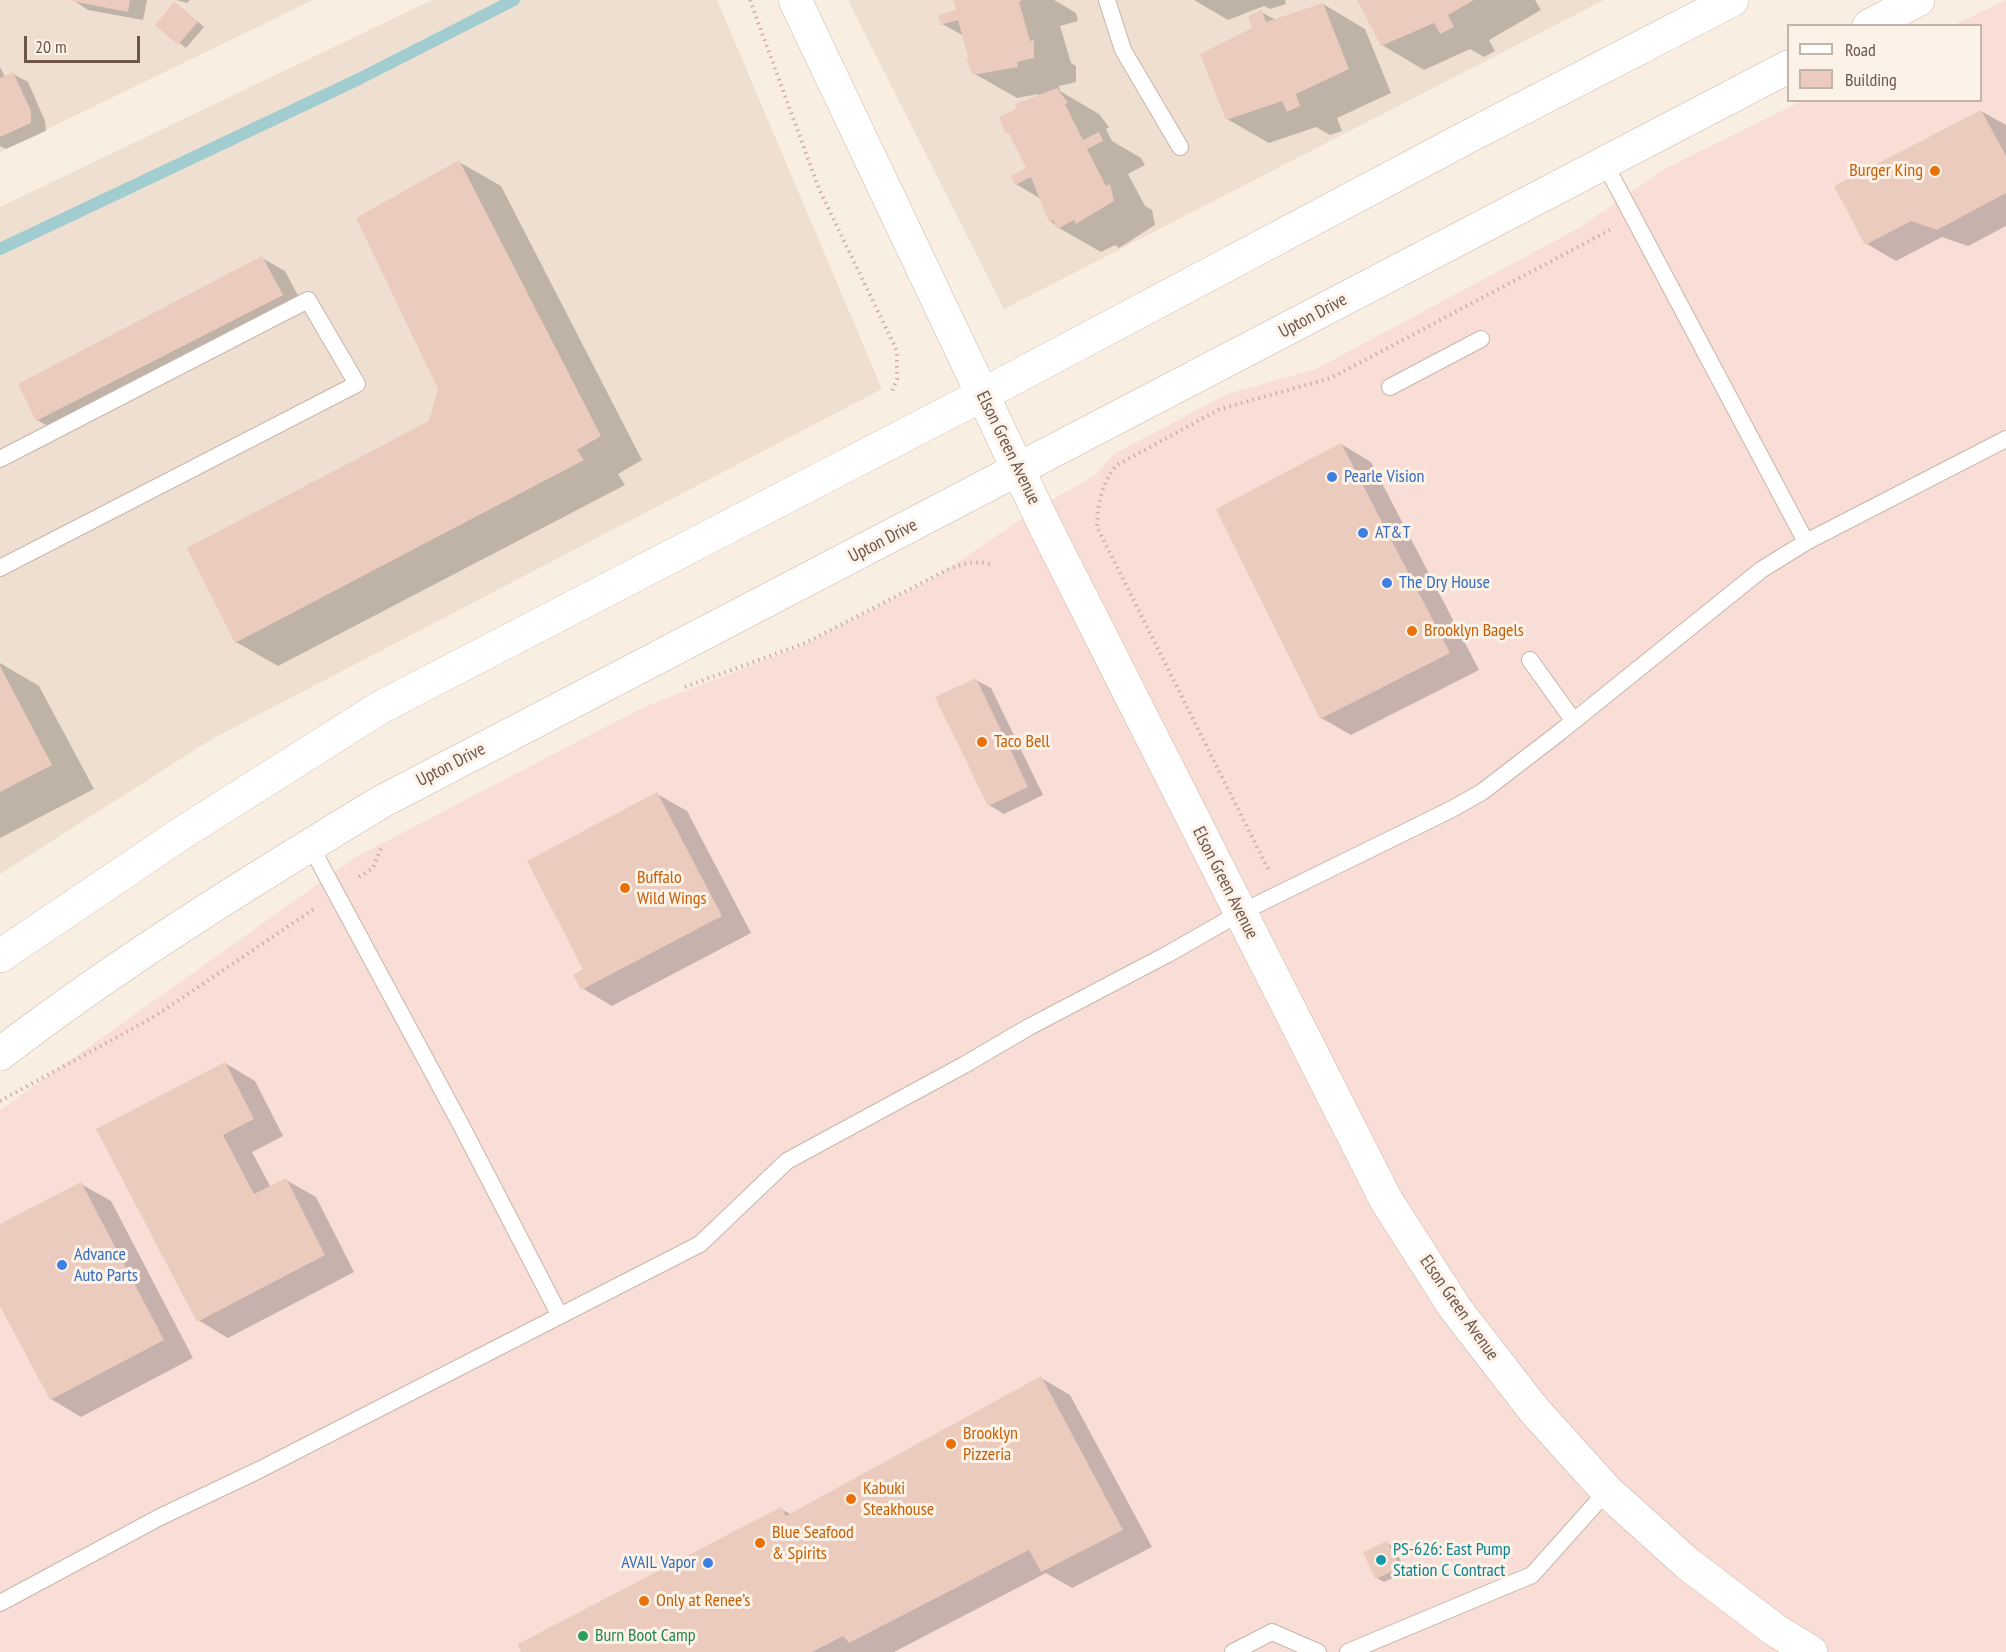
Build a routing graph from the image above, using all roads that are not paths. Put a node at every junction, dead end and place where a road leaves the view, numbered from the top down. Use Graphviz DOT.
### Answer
graph roads {
  1 [pos="795,0"];
  2 [pos="1107,0"];
  3 [pos="1732,0"];
  4 [pos="1918,0"];
  5 [pos="1873,24"];
  6 [pos="1787,68"];
  7 [pos="1180,147"];
  8 [pos="1604,162"];
  9 [pos="1481,339"];
  10 [pos="1390,387"];
  11 [pos="982,395"];
  12 [pos="2006,440"];
  13 [pos="0,459"];
  14 [pos="1020,470"];
  15 [pos="1806,542"];
  16 [pos="0,568"];
  17 [pos="1530,660"];
  18 [pos="1573,720"];
  19 [pos="310,845"];
  20 [pos="1240,913"];
  21 [pos="0,956"];
  22 [pos="0,1054"];
  23 [pos="560,1316"];
  24 [pos="1607,1491"];
  25 [pos="0,1603"];
  26 [pos="1233,1652"];
  27 [pos="1318,1652"];
  28 [pos="1348,1652"];
  29 [pos="1811,1652"];
  1 -- 11 [label="main road, Elson Green Avenue"];
  2 -- 7 [label="lane"];
  3 -- 11 [label="main road"];
  4 -- 5 [label="main road"];
  6 -- 8 [label="main road, Upton Drive"];
  8 -- 14 [label="main road, Upton Drive"];
  8 -- 15 [label="lane"];
  9 -- 10 [label="lane"];
  11 -- 14 [label="main road, Elson Green Avenue"];
  11 -- 21 [label="main road"];
  12 -- 15 [label="lane"];
  13 -- 16 [label="lane"];
  14 -- 19 [label="main road, Upton Drive"];
  14 -- 20 [label="main road, Elson Green Avenue"];
  15 -- 18 [label="lane"];
  17 -- 18 [label="lane"];
  18 -- 20 [label="lane"];
  19 -- 22 [label="main road, Upton Drive"];
  19 -- 23 [label="lane"];
  20 -- 23 [label="lane"];
  20 -- 24 [label="main road, Elson Green Avenue"];
  23 -- 25 [label="lane"];
  24 -- 28 [label="lane"];
  24 -- 29 [label="main road, Elson Green Avenue"];
  26 -- 27 [label="lane"];
}
